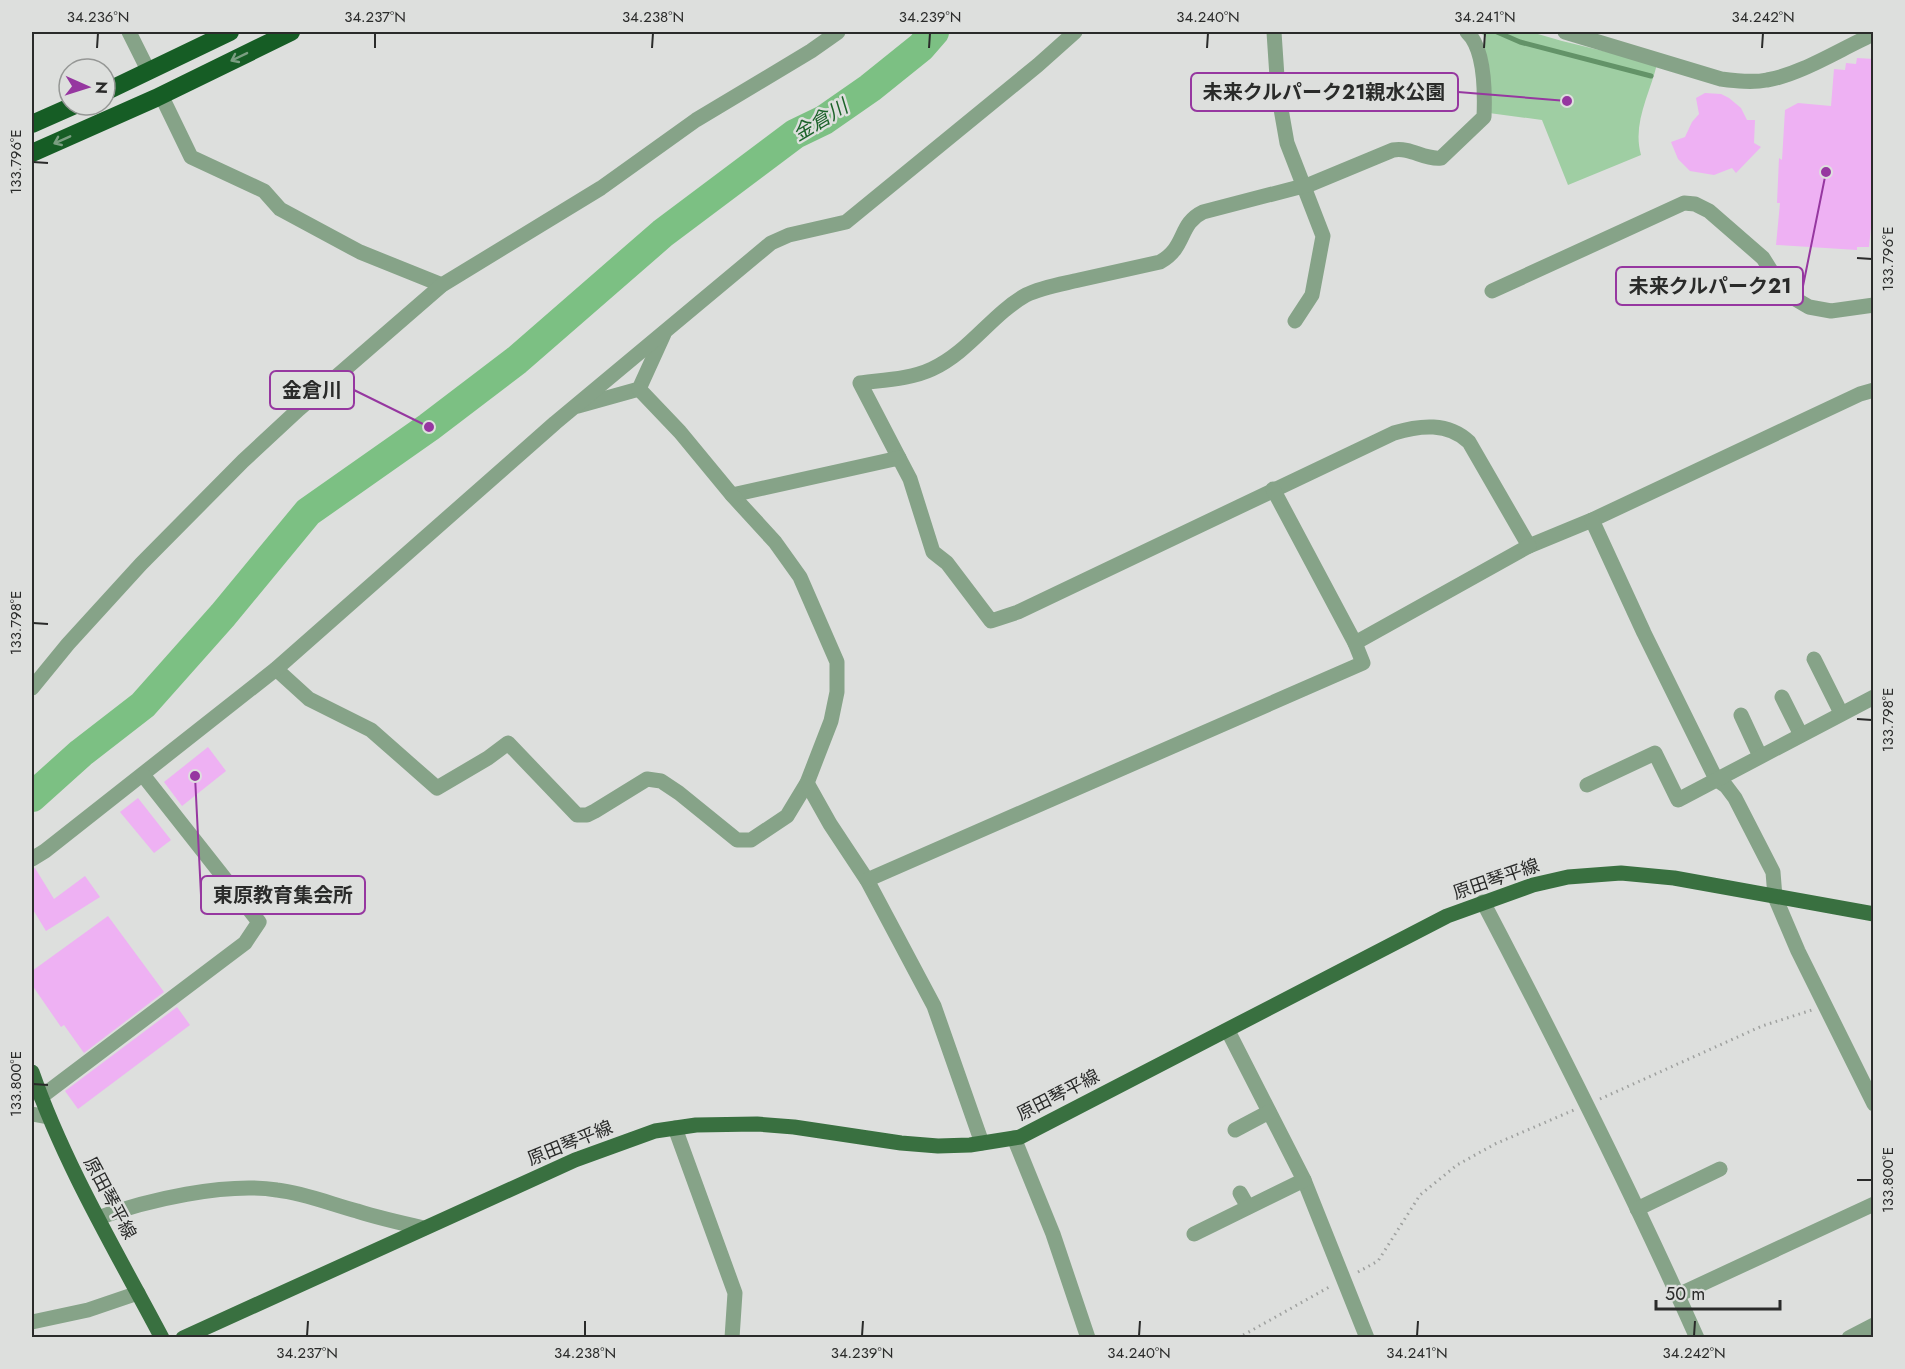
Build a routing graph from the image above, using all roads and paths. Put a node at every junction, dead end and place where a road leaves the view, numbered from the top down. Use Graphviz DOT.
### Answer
graph roads {
  1 [pos="129,32"];
  2 [pos="230,32"];
  3 [pos="291,32"];
  4 [pos="838,32"];
  5 [pos="1076,32"];
  6 [pos="1274,32"];
  7 [pos="1467,32"];
  8 [pos="1565,32"];
  9 [pos="1874,34"];
  10 [pos="149,72"];
  11 [pos="117,87"];
  12 [pos="161,95"];
  13 [pos="57,113"];
  14 [pos="32,124"];
  15 [pos="32,153"];
  16 [pos="1303,185"];
  17 [pos="442,285"];
  18 [pos="1492,291"];
  19 [pos="1874,305"];
  20 [pos="1296,321"];
  21 [pos="667,330"];
  22 [pos="639,389"];
  23 [pos="1874,390"];
  24 [pos="573,408"];
  25 [pos="899,458"];
  26 [pos="1273,489"];
  27 [pos="732,495"];
  28 [pos="1592,520"];
  29 [pos="1529,546"];
  30 [pos="1355,643"];
  31 [pos="1814,658"];
  32 [pos="276,669"];
  33 [pos="32,688"];
  34 [pos="1782,697"];
  35 [pos="1874,698"];
  36 [pos="1841,713"];
  37 [pos="1741,715"];
  38 [pos="1801,735"];
  39 [pos="1760,756"];
  40 [pos="142,775"];
  41 [pos="1716,779"];
  42 [pos="807,783"];
  43 [pos="1587,785"];
  44 [pos="32,859"];
  45 [pos="867,880"];
  46 [pos="1775,897"];
  47 [pos="1483,902"];
  48 [pos="1874,914"];
  49 [pos="1825,1006"];
  50 [pos="1228,1031"];
  51 [pos="32,1072"];
  52 [pos="40,1097"];
  53 [pos="1588,1104"];
  54 [pos="1874,1104"];
  55 [pos="1269,1112"];
  56 [pos="32,1114"];
  57 [pos="48,1117"];
  58 [pos="675,1128"];
  59 [pos="1235,1130"];
  60 [pos="1014,1138"];
  61 [pos="982,1143"];
  62 [pos="1720,1169"];
  63 [pos="1304,1180"];
  64 [pos="1240,1192"];
  65 [pos="1874,1204"];
  66 [pos="1248,1207"];
  67 [pos="1637,1209"];
  68 [pos="98,1218"];
  69 [pos="424,1228"];
  70 [pos="1194,1234"];
  71 [pos="1343,1280"];
  72 [pos="138,1293"];
  73 [pos="1678,1295"];
  74 [pos="32,1322"];
  75 [pos="1874,1324"];
  76 [pos="162,1338"];
  77 [pos="183,1338"];
  78 [pos="732,1338"];
  79 [pos="1088,1338"];
  80 [pos="1238,1338"];
  81 [pos="1367,1338"];
  82 [pos="1697,1338"];
  83 [pos="1849,1338"];
  1 -- 10 [label="street"];
  2 -- 10 [label="highway"];
  3 -- 12 [label="highway, one-way"];
  4 -- 17 [label="street"];
  5 -- 21 [label="street"];
  6 -- 16 [label="street"];
  7 -- 16 [label="street"];
  8 -- 9 [label="street"];
  10 -- 11 [label="highway"];
  12 -- 15 [label="highway, one-way"];
  12 -- 17 [label="street"];
  13 -- 14 [label="highway"];
  16 -- 20 [label="street"];
  16 -- 25 [label="street"];
  17 -- 33 [label="street"];
  18 -- 19 [label="street"];
  21 -- 22 [label="street"];
  21 -- 24 [label="street"];
  22 -- 24 [label="street"];
  22 -- 27 [label="street"];
  23 -- 28 [label="street"];
  24 -- 32 [label="street"];
  25 -- 26 [label="street"];
  25 -- 27 [label="street"];
  26 -- 29 [label="street"];
  26 -- 30 [label="street"];
  27 -- 42 [label="street"];
  28 -- 29 [label="street"];
  28 -- 41 [label="street"];
  29 -- 30 [label="street"];
  30 -- 45 [label="street"];
  31 -- 36 [label="street"];
  32 -- 40 [label="street"];
  32 -- 42 [label="street"];
  34 -- 38 [label="street"];
  35 -- 36 [label="street"];
  36 -- 38 [label="street"];
  37 -- 39 [label="street"];
  38 -- 39 [label="street"];
  39 -- 41 [label="street"];
  40 -- 44 [label="street"];
  40 -- 52 [label="street"];
  41 -- 43 [label="street"];
  41 -- 46 [label="street"];
  42 -- 45 [label="street"];
  45 -- 61 [label="street"];
  46 -- 47 [label="main road, 原田琴平線"];
  46 -- 48 [label="main road, 原田琴平線"];
  46 -- 49 [label="street"];
  47 -- 50 [label="main road, 原田琴平線"];
  47 -- 53 [label="street"];
  49 -- 53 [label="path"];
  49 -- 54 [label="street"];
  50 -- 55 [label="street"];
  50 -- 60 [label="main road, 原田琴平線"];
  51 -- 52 [label="main road, 原田琴平線"];
  52 -- 57 [label="main road, 原田琴平線"];
  53 -- 67 [label="street"];
  53 -- 71 [label="path"];
  55 -- 59 [label="street"];
  55 -- 63 [label="street"];
  56 -- 57 [label="street"];
  57 -- 68 [label="main road, 原田琴平線"];
  58 -- 61 [label="main road, 原田琴平線"];
  58 -- 69 [label="main road, 原田琴平線"];
  58 -- 78 [label="street"];
  60 -- 61 [label="main road, 原田琴平線"];
  60 -- 79 [label="street"];
  62 -- 67 [label="street"];
  63 -- 66 [label="street"];
  63 -- 71 [label="street"];
  64 -- 66 [label="street"];
  65 -- 73 [label="street"];
  66 -- 70 [label="street"];
  67 -- 73 [label="street"];
  68 -- 69 [label="street"];
  68 -- 72 [label="main road, 原田琴平線"];
  69 -- 77 [label="main road, 原田琴平線"];
  71 -- 80 [label="path"];
  71 -- 81 [label="street"];
  72 -- 74 [label="street"];
  72 -- 76 [label="main road, 原田琴平線"];
  73 -- 82 [label="street"];
  75 -- 83 [label="street"];
}
